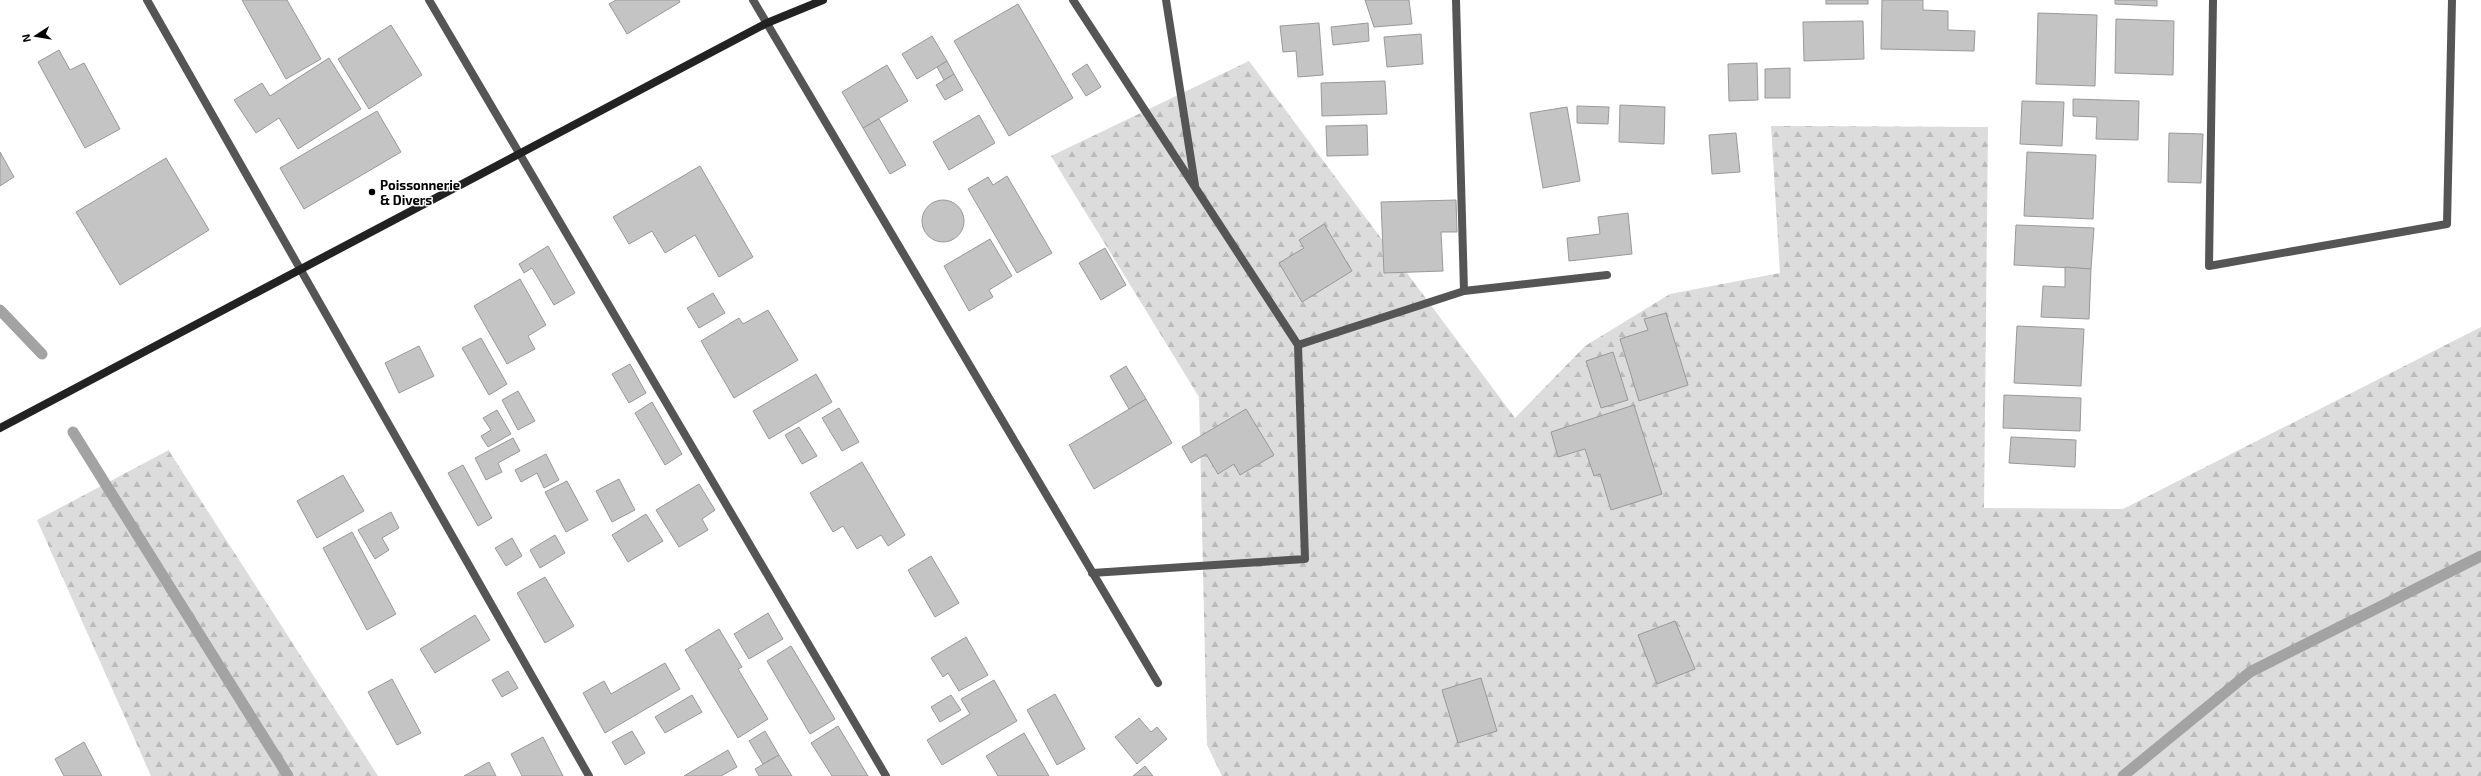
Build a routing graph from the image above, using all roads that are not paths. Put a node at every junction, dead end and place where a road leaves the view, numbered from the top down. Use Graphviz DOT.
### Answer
graph roads {
  1 [pos="147,0"];
  2 [pos="429,0"];
  3 [pos="753,0"];
  4 [pos="822,0"];
  5 [pos="1073,0"];
  6 [pos="1166,0"];
  7 [pos="1456,0"];
  8 [pos="2213,0"];
  9 [pos="2452,0"];
  10 [pos="767,23"];
  11 [pos="520,154"];
  12 [pos="1195,188"];
  13 [pos="300,269"];
  14 [pos="1607,275"];
  15 [pos="1464,291"];
  16 [pos="1298,345"];
  17 [pos="0,428"];
  18 [pos="1092,573"];
  19 [pos="1158,683"];
  20 [pos="589,776"];
  21 [pos="886,776"];
  1 -- 13 [label="street"];
  2 -- 11 [label="street"];
  3 -- 10 [label="street"];
  4 -- 10 [label="main road"];
  5 -- 12 [label="street"];
  6 -- 12 [label="street"];
  7 -- 15 [label="street"];
  8 -- 9 [label="street"];
  10 -- 11 [label="main road"];
  10 -- 18 [label="street"];
  11 -- 13 [label="main road"];
  11 -- 21 [label="street"];
  12 -- 16 [label="street"];
  13 -- 17 [label="main road"];
  13 -- 20 [label="street"];
  14 -- 15 [label="street"];
  15 -- 16 [label="street"];
  16 -- 18 [label="street"];
  18 -- 19 [label="street"];
}
